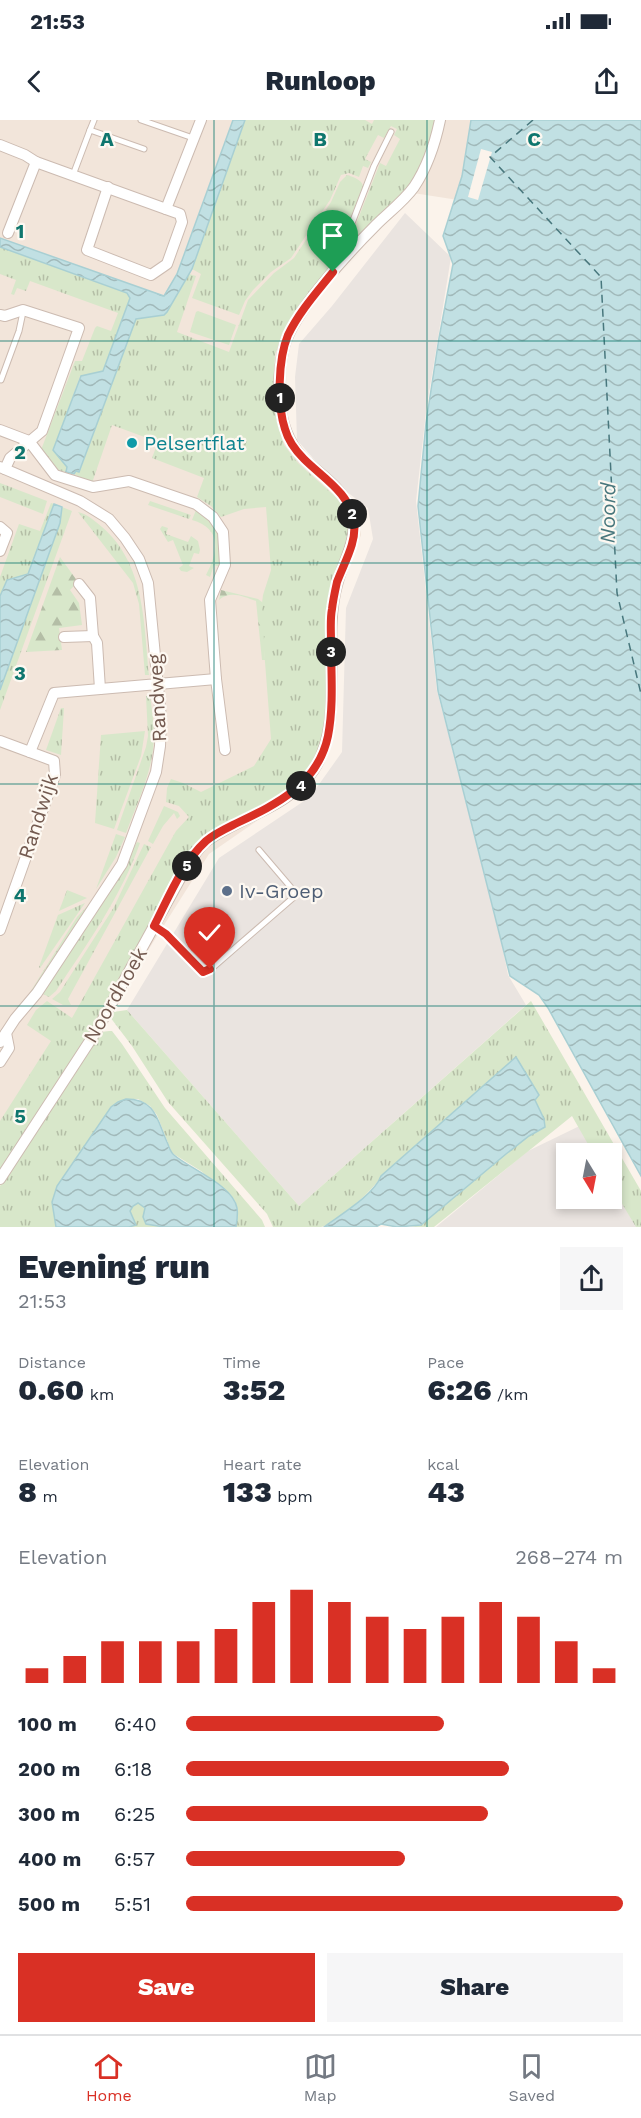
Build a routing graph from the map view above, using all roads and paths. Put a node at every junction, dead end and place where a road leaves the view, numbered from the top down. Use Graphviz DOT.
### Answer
graph roads {
  1 [pos="94,120"];
  2 [pos="141,120"];
  3 [pos="201,120"];
  4 [pos="440,120"];
  5 [pos="90,130"];
  6 [pos="391,132"];
  7 [pos="193,138"];
  8 [pos="0,145"];
  9 [pos="144,149"];
  10 [pos="36,162"];
  11 [pos="73,175"];
  12 [pos="108,187"];
  13 [pos="166,209"];
  14 [pos="8,233"];
  15 [pos="333,272"];
  16 [pos="23,310"];
  17 [pos="0,315"];
  18 [pos="2,380"];
  19 [pos="0,430"];
  20 [pos="29,441"];
  21 [pos="3,468"];
  22 [pos="3,530"];
  23 [pos="0,551"];
  24 [pos="79,584"];
  25 [pos="93,636"];
  26 [pos="64,637"];
  27 [pos="216,679"];
  28 [pos="159,685"];
  29 [pos="100,689"];
  30 [pos="0,741"];
  31 [pos="225,750"];
  32 [pos="30,752"];
  33 [pos="259,850"];
  34 [pos="154,926"];
  35 [pos="0,930"];
  36 [pos="3,1037"];
  37 [pos="0,1062"];
  38 [pos="0,1179"];
  1 -- 5 [label="lane"];
  2 -- 7 [label="lane"];
  3 -- 7 [label="street"];
  4 -- 15 [label="street, Noordhoek"];
  5 -- 9 [label="lane"];
  5 -- 11 [label="lane"];
  6 -- 15 [label="lane"];
  7 -- 13 [label="street"];
  8 -- 10 [label="street"];
  10 -- 11 [label="street"];
  10 -- 14 [label="street"];
  11 -- 12 [label="street"];
  12 -- 13 [label="street"];
  12 -- 13 [label="street"];
  15 -- 34 [label="street, Noordhoek"];
  16 -- 17 [label="street"];
  16 -- 18 [label="lane"];
  16 -- 20 [label="street"];
  19 -- 20 [label="street"];
  20 -- 21 [label="street"];
  20 -- 27 [label="street"];
  21 -- 28 [label="street, Randweg"];
  22 -- 23 [label="street"];
  24 -- 25 [label="street"];
  25 -- 26 [label="street"];
  25 -- 29 [label="street"];
  27 -- 28 [label="street, Randwijk"];
  27 -- 31 [label="street"];
  28 -- 29 [label="street, Randwijk"];
  28 -- 36 [label="street, Randweg"];
  29 -- 32 [label="street, Randwijk"];
  30 -- 32 [label="street, Randwijk"];
  32 -- 35 [label="street, Randwijk"];
  33 -- 34 [label="lane"];
  34 -- 38 [label="street, Noordhoek"];
  36 -- 37 [label="street, Randweg"];
}
